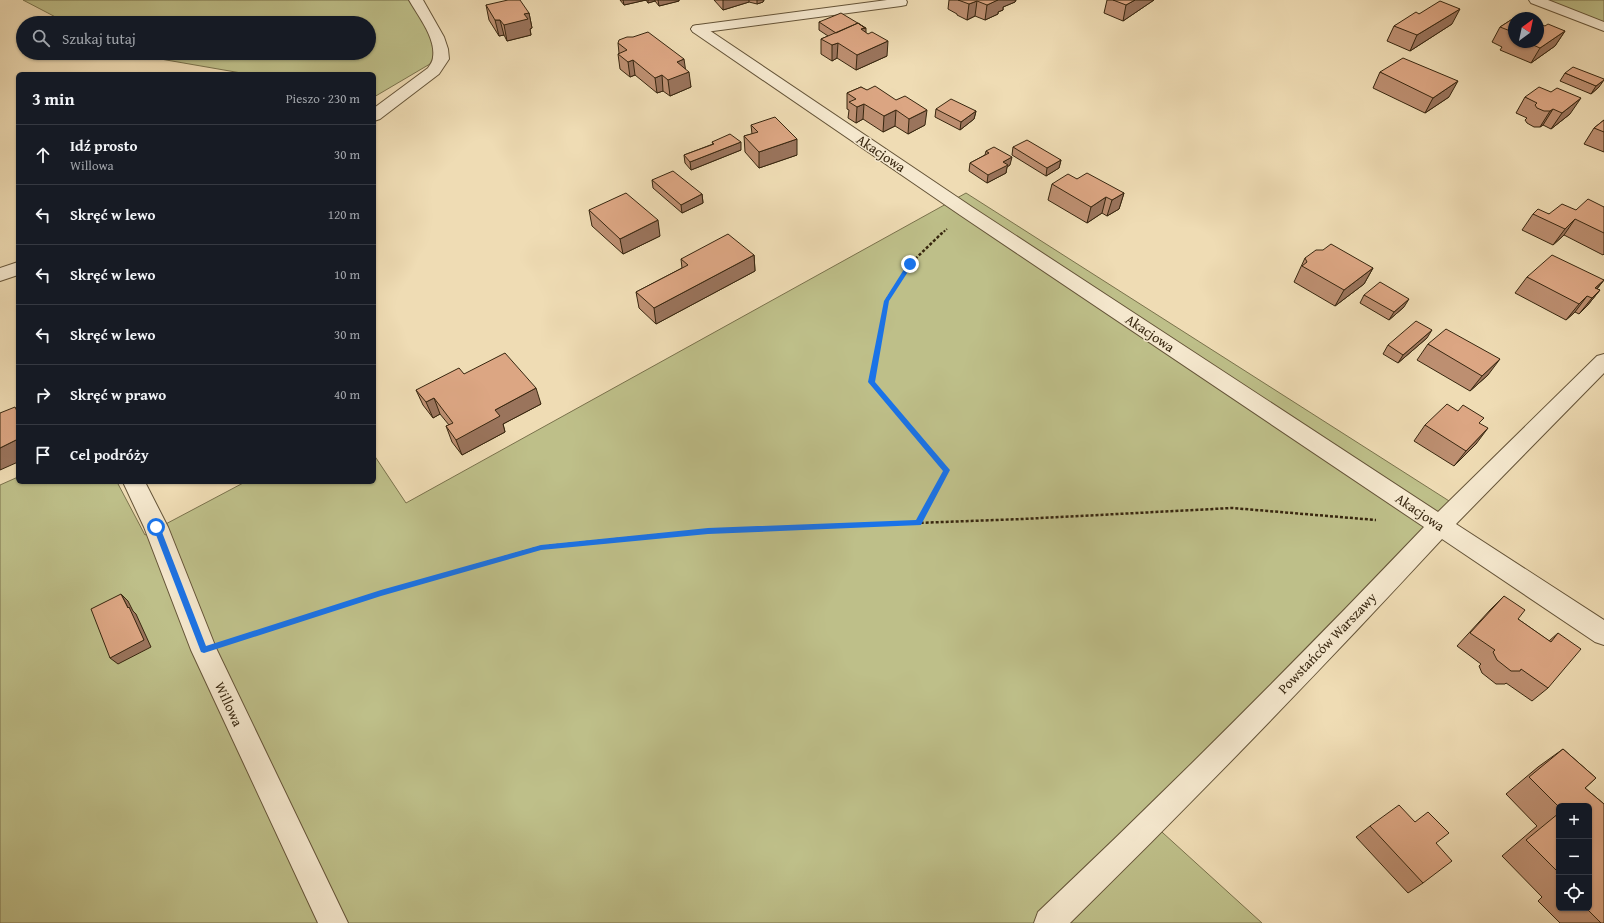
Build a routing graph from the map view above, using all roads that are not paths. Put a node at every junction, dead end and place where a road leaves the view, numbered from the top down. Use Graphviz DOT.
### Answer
graph roads {
  1 [pos="416,0"];
  2 [pos="1536,0"];
  3 [pos="901,2"];
  4 [pos="1604,27"];
  5 [pos="698,29"];
  6 [pos="376,114"];
  7 [pos="1604,362"];
  8 [pos="135,484"];
  9 [pos="1440,525"];
  10 [pos="1604,634"];
  11 [pos="333,923"];
  12 [pos="1049,923"];
  1 -- 6 [label="street"];
  2 -- 4 [label="street"];
  3 -- 5 [label="lane"];
  5 -- 9 [label="street, Akacjowa"];
  7 -- 9 [label="street, Powstańców Warszawy"];
  8 -- 11 [label="street, Willowa"];
  9 -- 10 [label="street, Akacjowa"];
  9 -- 12 [label="street, Powstańców Warszawy"];
}
